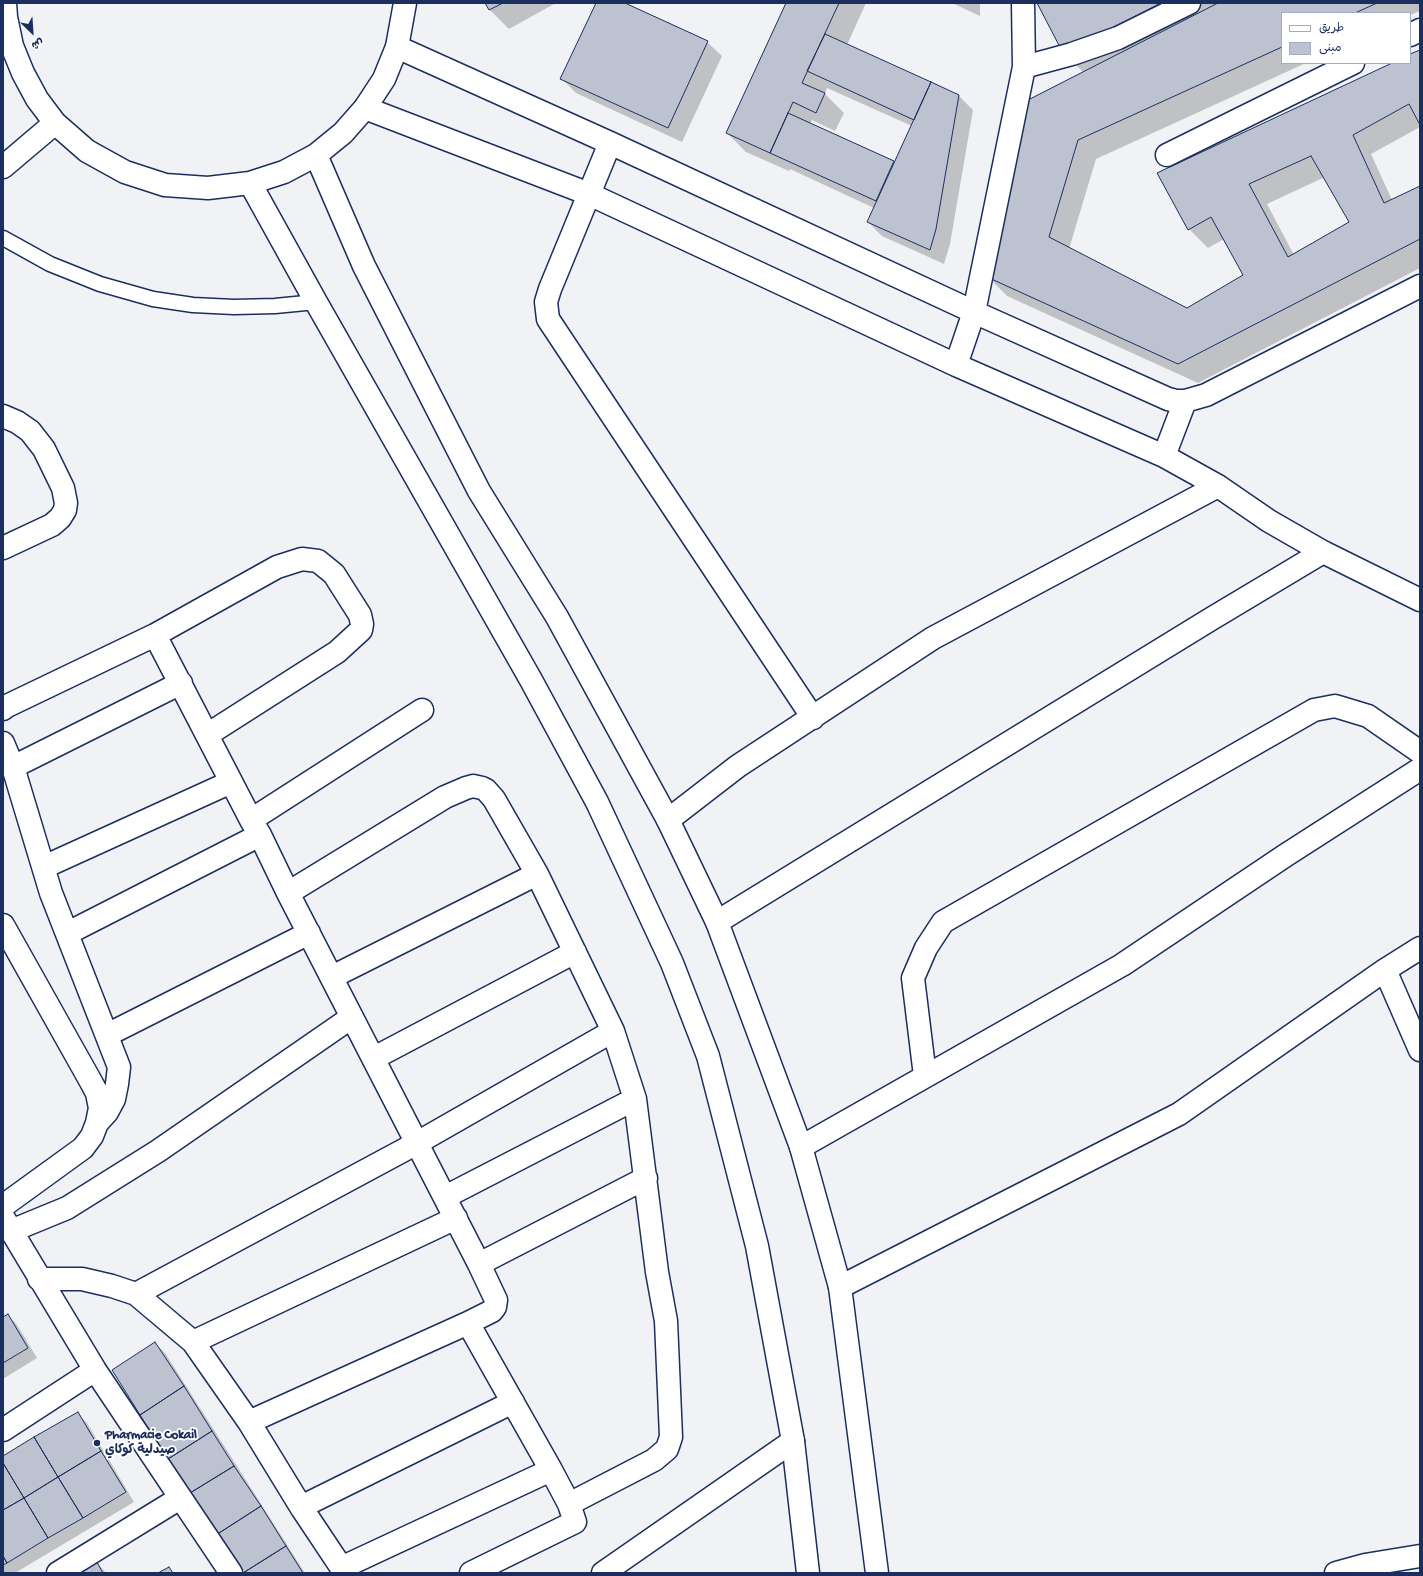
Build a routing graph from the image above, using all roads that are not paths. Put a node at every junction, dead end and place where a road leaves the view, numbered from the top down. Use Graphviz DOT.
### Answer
graph roads {
  1 [pos="5,3"];
  2 [pos="405,3"];
  3 [pos="1023,3"];
  4 [pos="1189,3"];
  5 [pos="1420,30"];
  6 [pos="1411,34"];
  7 [pos="397,47"];
  8 [pos="1351,64"];
  9 [pos="1024,67"];
  10 [pos="365,108"];
  11 [pos="56,123"];
  12 [pos="610,143"];
  13 [pos="316,155"];
  14 [pos="1167,155"];
  15 [pos="3,168"];
  16 [pos="250,183"];
  17 [pos="589,194"];
  18 [pos="3,238"];
  19 [pos="1420,286"];
  20 [pos="316,302"];
  21 [pos="974,312"];
  22 [pos="956,365"];
  23 [pos="1185,401"];
  24 [pos="3,416"];
  25 [pos="1164,456"];
  26 [pos="1218,486"];
  27 [pos="3,548"];
  28 [pos="1323,552"];
  29 [pos="1420,600"];
  30 [pos="155,635"];
  31 [pos="181,683"];
  32 [pos="3,709"];
  33 [pos="422,710"];
  34 [pos="813,718"];
  35 [pos="207,735"];
  36 [pos="3,743"];
  37 [pos="1420,752"];
  38 [pos="13,767"];
  39 [pos="1420,769"];
  40 [pos="231,782"];
  41 [pos="668,820"];
  42 [pos="256,828"];
  43 [pos="44,867"];
  44 [pos="537,874"];
  45 [pos="288,893"];
  46 [pos="717,922"];
  47 [pos="3,925"];
  48 [pos="68,933"];
  49 [pos="309,933"];
  50 [pos="1420,948"];
  51 [pos="575,952"];
  52 [pos="1385,970"];
  53 [pos="332,977"];
  54 [pos="352,1017"];
  55 [pos="613,1031"];
  56 [pos="107,1035"];
  57 [pos="1420,1050"];
  58 [pos="374,1058"];
  59 [pos="924,1076"];
  60 [pos="636,1099"];
  61 [pos="98,1123"];
  62 [pos="417,1143"];
  63 [pos="801,1147"];
  64 [pos="646,1178"];
  65 [pos="445,1197"];
  66 [pos="3,1206"];
  67 [pos="456,1218"];
  68 [pos="8,1233"];
  69 [pos="479,1264"];
  70 [pos="39,1279"];
  71 [pos="840,1287"];
  72 [pos="136,1294"];
  73 [pos="468,1323"];
  74 [pos="193,1342"];
  75 [pos="94,1370"];
  76 [pos="513,1402"];
  77 [pos="249,1422"];
  78 [pos="3,1430"];
  79 [pos="793,1441"];
  80 [pos="551,1470"];
  81 [pos="180,1498"];
  82 [pos="570,1504"];
  83 [pos="301,1507"];
  84 [pos="1420,1556"];
  85 [pos="343,1570"];
  86 [pos="58,1573"];
  87 [pos="231,1573"];
  88 [pos="471,1573"];
  89 [pos="603,1573"];
  90 [pos="808,1573"];
  91 [pos="877,1573"];
  92 [pos="1336,1573"];
  1 -- 11 [label="street"];
  2 -- 7 [label="street"];
  3 -- 9 [label="street"];
  4 -- 9 [label="street"];
  5 -- 6 [label="street"];
  7 -- 10 [label="street"];
  7 -- 12 [label="street"];
  8 -- 14 [label="street"];
  9 -- 21 [label="street"];
  10 -- 13 [label="street"];
  10 -- 17 [label="street"];
  11 -- 15 [label="street"];
  11 -- 16 [label="street"];
  12 -- 17 [label="street"];
  12 -- 21 [label="street"];
  13 -- 16 [label="street"];
  13 -- 41 [label="street"];
  16 -- 20 [label="street"];
  17 -- 22 [label="street"];
  17 -- 34 [label="street"];
  18 -- 20 [label="lane"];
  19 -- 23 [label="street"];
  20 -- 79 [label="street"];
  21 -- 22 [label="street"];
  21 -- 23 [label="street"];
  22 -- 25 [label="street"];
  23 -- 25 [label="street"];
  24 -- 27 [label="street"];
  25 -- 26 [label="street"];
  26 -- 28 [label="street"];
  26 -- 34 [label="street"];
  28 -- 29 [label="street"];
  28 -- 46 [label="street"];
  30 -- 31 [label="street"];
  30 -- 32 [label="street"];
  30 -- 35 [label="street"];
  31 -- 35 [label="street"];
  31 -- 38 [label="street"];
  33 -- 42 [label="street"];
  34 -- 41 [label="street"];
  35 -- 40 [label="street"];
  36 -- 38 [label="street"];
  37 -- 59 [label="street"];
  38 -- 43 [label="street"];
  39 -- 59 [label="street"];
  40 -- 42 [label="street"];
  40 -- 43 [label="street"];
  41 -- 46 [label="street"];
  42 -- 45 [label="street"];
  42 -- 48 [label="street"];
  43 -- 48 [label="street"];
  44 -- 45 [label="street"];
  44 -- 51 [label="street"];
  44 -- 53 [label="street"];
  45 -- 49 [label="street"];
  46 -- 63 [label="street"];
  47 -- 61 [label="street"];
  48 -- 56 [label="street"];
  49 -- 53 [label="street"];
  49 -- 56 [label="street"];
  50 -- 52 [label="street"];
  51 -- 55 [label="street"];
  51 -- 58 [label="street"];
  52 -- 57 [label="street"];
  52 -- 71 [label="street"];
  53 -- 54 [label="street"];
  54 -- 58 [label="street"];
  54 -- 68 [label="street"];
  55 -- 60 [label="street"];
  55 -- 62 [label="street"];
  56 -- 61 [label="street"];
  58 -- 62 [label="street"];
  59 -- 63 [label="street"];
  60 -- 64 [label="street"];
  60 -- 65 [label="street"];
  61 -- 66 [label="street"];
  62 -- 65 [label="street"];
  62 -- 72 [label="street"];
  63 -- 71 [label="street"];
  64 -- 69 [label="street"];
  64 -- 82 [label="street"];
  65 -- 67 [label="street"];
  67 -- 69 [label="street"];
  67 -- 74 [label="street"];
  68 -- 70 [label="street"];
  69 -- 73 [label="street"];
  70 -- 72 [label="street"];
  70 -- 75 [label="street"];
  71 -- 91 [label="street"];
  72 -- 74 [label="street"];
  73 -- 76 [label="street"];
  73 -- 77 [label="street"];
  74 -- 77 [label="street"];
  75 -- 78 [label="street"];
  75 -- 81 [label="street"];
  76 -- 80 [label="street"];
  76 -- 83 [label="street"];
  77 -- 83 [label="street"];
  79 -- 89 [label="street"];
  79 -- 90 [label="street"];
  80 -- 82 [label="street"];
  80 -- 85 [label="street"];
  81 -- 86 [label="street"];
  81 -- 87 [label="street"];
  82 -- 88 [label="street"];
  83 -- 85 [label="street"];
  84 -- 92 [label="street"];
}
